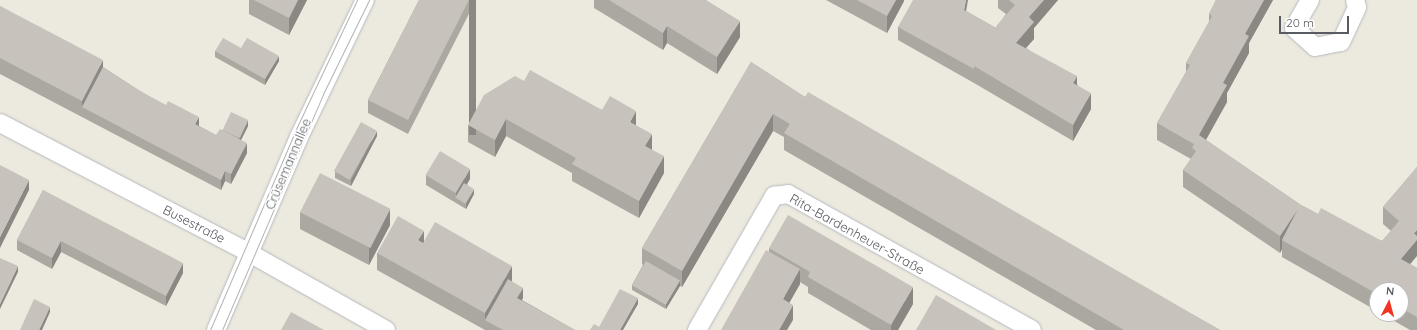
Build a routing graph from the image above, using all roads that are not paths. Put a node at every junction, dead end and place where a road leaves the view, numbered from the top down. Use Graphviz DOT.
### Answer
graph roads {
  1 [pos="364,0"];
  2 [pos="1310,0"];
  3 [pos="1355,0"];
  4 [pos="0,124"];
  5 [pos="250,253"];
  6 [pos="216,330"];
  7 [pos="386,330"];
  8 [pos="697,330"];
  9 [pos="1032,330"];
  1 -- 5 [label="street, Crüsemannallee"];
  2 -- 3 [label="street"];
  4 -- 5 [label="street, Busestraße"];
  5 -- 6 [label="street, Crüsemannallee"];
  5 -- 7 [label="street, Busestraße"];
  8 -- 9 [label="street, Rita-Bardenheuer-Straße"];
}
